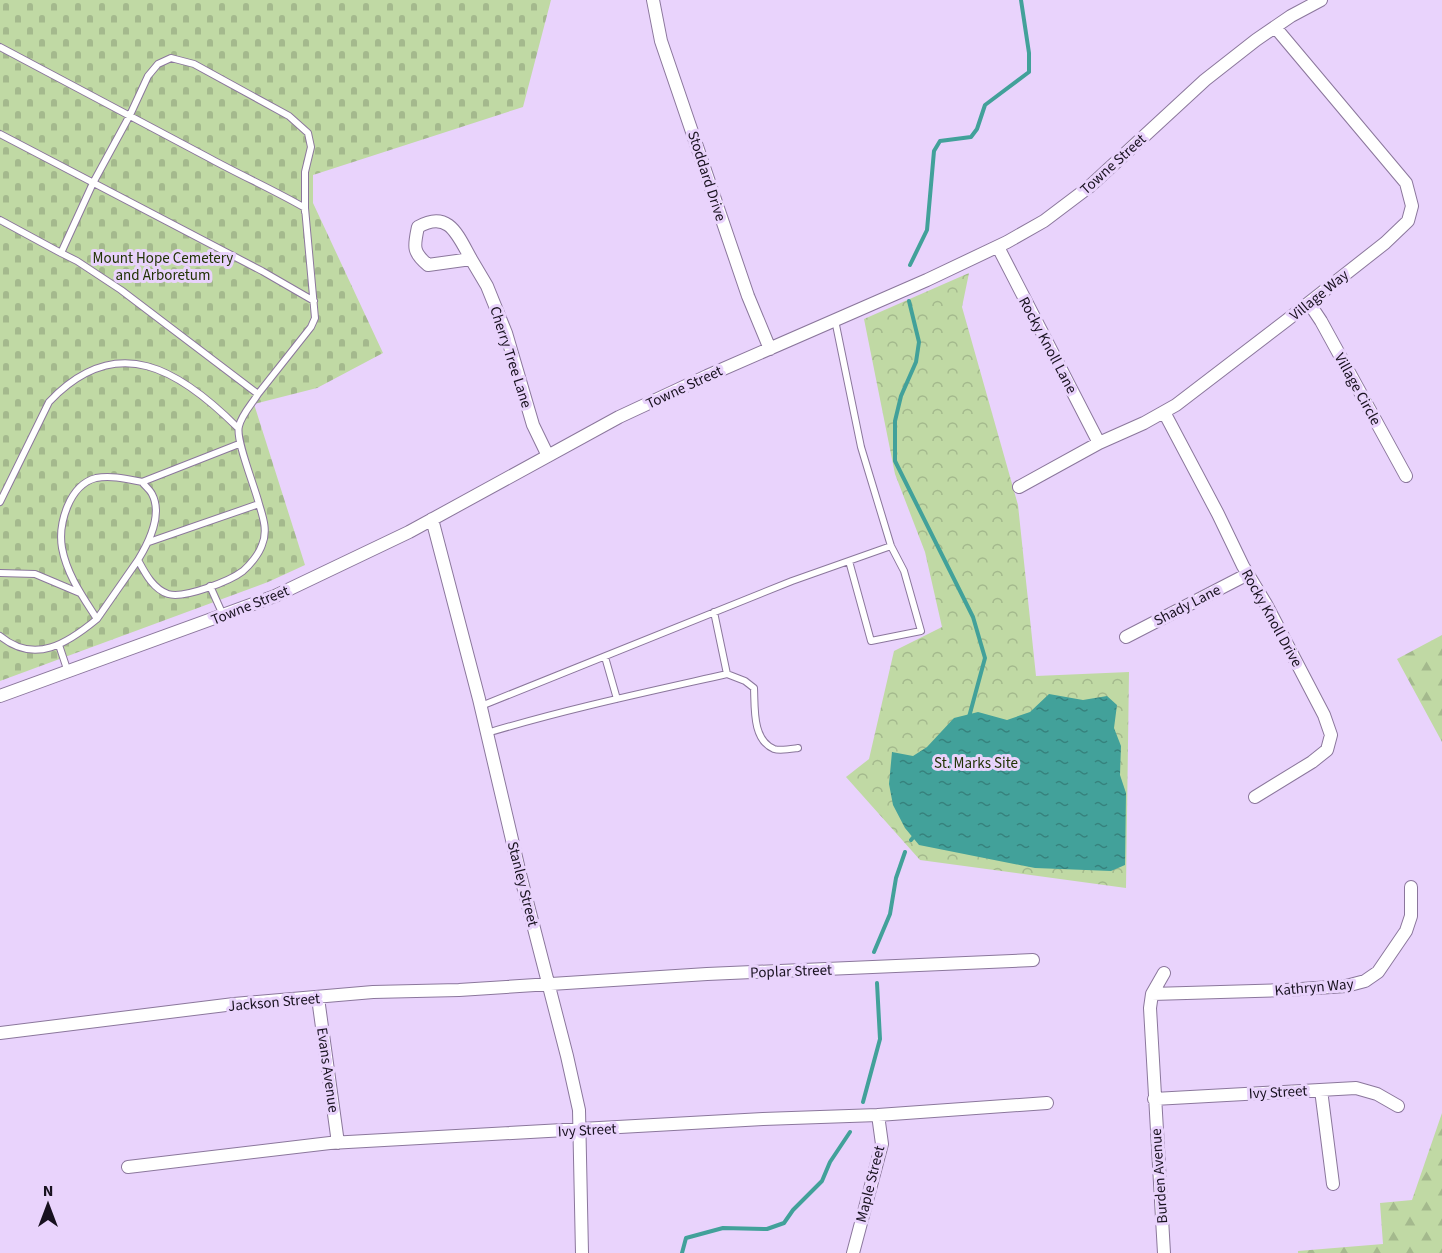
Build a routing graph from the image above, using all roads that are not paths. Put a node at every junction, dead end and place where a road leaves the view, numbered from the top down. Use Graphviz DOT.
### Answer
graph roads {
  1 [pos="652,0"];
  2 [pos="1321,0"];
  3 [pos="1275,27"];
  4 [pos="0,47"];
  5 [pos="130,115"];
  6 [pos="0,134"];
  7 [pos="94,182"];
  8 [pos="305,212"];
  9 [pos="0,220"];
  10 [pos="998,247"];
  11 [pos="61,253"];
  12 [pos="471,259"];
  13 [pos="314,300"];
  14 [pos="1309,303"];
  15 [pos="835,320"];
  16 [pos="770,349"];
  17 [pos="258,394"];
  18 [pos="1164,412"];
  19 [pos="237,428"];
  20 [pos="1099,443"];
  21 [pos="240,444"];
  22 [pos="548,456"];
  23 [pos="1406,476"];
  24 [pos="142,482"];
  25 [pos="1019,487"];
  26 [pos="0,502"];
  27 [pos="259,504"];
  28 [pos="432,519"];
  29 [pos="149,542"];
  30 [pos="891,546"];
  31 [pos="138,560"];
  32 [pos="849,561"];
  33 [pos="0,573"];
  34 [pos="1248,574"];
  35 [pos="210,586"];
  36 [pos="80,594"];
  37 [pos="714,612"];
  38 [pos="223,616"];
  39 [pos="98,619"];
  40 [pos="0,636"];
  41 [pos="1126,637"];
  42 [pos="60,645"];
  43 [pos="605,657"];
  44 [pos="68,672"];
  45 [pos="727,674"];
  46 [pos="0,696"];
  47 [pos="617,699"];
  48 [pos="481,706"];
  49 [pos="488,733"];
  50 [pos="798,748"];
  51 [pos="1255,797"];
  52 [pos="1411,887"];
  53 [pos="1033,960"];
  54 [pos="1164,973"];
  55 [pos="548,985"];
  56 [pos="1152,994"];
  57 [pos="318,998"];
  58 [pos="0,1033"];
  59 [pos="1321,1090"];
  60 [pos="1154,1099"];
  61 [pos="1047,1103"];
  62 [pos="1398,1106"];
  63 [pos="878,1115"];
  64 [pos="580,1130"];
  65 [pos="338,1143"];
  66 [pos="128,1167"];
  67 [pos="1333,1184"];
  68 [pos="582,1253"];
  69 [pos="852,1253"];
  70 [pos="1164,1253"];
  1 -- 16 [label="street, Stoddard Drive"];
  2 -- 3 [label="street, Towne Street"];
  3 -- 10 [label="street, Towne Street"];
  3 -- 14 [label="street, Village Way"];
  4 -- 5 [label="lane"];
  5 -- 7 [label="lane"];
  5 -- 8 [label="lane"];
  5 -- 8 [label="lane"];
  6 -- 7 [label="lane"];
  7 -- 11 [label="lane"];
  7 -- 13 [label="lane"];
  8 -- 13 [label="lane"];
  9 -- 11 [label="lane"];
  10 -- 15 [label="street, Towne Street"];
  10 -- 20 [label="street, Rocky Knoll Lane"];
  11 -- 17 [label="lane"];
  12 -- 12 [label="street, Cherry Tree Lane"];
  12 -- 22 [label="street, Cherry Tree Lane"];
  13 -- 17 [label="lane"];
  14 -- 18 [label="street, Village Way"];
  14 -- 23 [label="street, Village Circle"];
  15 -- 16 [label="street, Towne Street"];
  15 -- 30 [label="lane"];
  16 -- 22 [label="street, Towne Street"];
  17 -- 19 [label="lane"];
  18 -- 20 [label="street, Village Way"];
  18 -- 34 [label="street, Rocky Knoll Drive"];
  19 -- 21 [label="lane"];
  19 -- 26 [label="lane"];
  20 -- 25 [label="street, Village Way"];
  21 -- 24 [label="lane"];
  21 -- 27 [label="lane"];
  22 -- 28 [label="street, Towne Street"];
  24 -- 29 [label="lane"];
  24 -- 36 [label="lane"];
  27 -- 29 [label="lane"];
  27 -- 35 [label="lane"];
  28 -- 38 [label="street, Towne Street"];
  28 -- 48 [label="street, Stanley Street"];
  29 -- 31 [label="lane"];
  30 -- 32 [label="lane"];
  30 -- 32 [label="lane"];
  31 -- 35 [label="lane"];
  31 -- 39 [label="lane"];
  32 -- 37 [label="lane"];
  33 -- 36 [label="lane"];
  34 -- 41 [label="street, Shady Lane"];
  34 -- 51 [label="street, Rocky Knoll Drive"];
  35 -- 38 [label="lane"];
  36 -- 39 [label="lane"];
  37 -- 43 [label="lane"];
  37 -- 45 [label="lane"];
  38 -- 44 [label="street, Towne Street"];
  39 -- 42 [label="lane"];
  40 -- 42 [label="lane"];
  42 -- 44 [label="lane"];
  43 -- 47 [label="lane"];
  43 -- 48 [label="lane"];
  44 -- 46 [label="street, Towne Street"];
  45 -- 47 [label="lane"];
  45 -- 50 [label="lane"];
  47 -- 49 [label="lane"];
  48 -- 49 [label="street, Stanley Street"];
  49 -- 55 [label="street, Stanley Street"];
  52 -- 56 [label="street, Kathryn Way"];
  53 -- 55 [label="street, Poplar Street"];
  54 -- 56 [label="street"];
  55 -- 57 [label="street, Jackson Street"];
  55 -- 64 [label="street, Stanley Street"];
  56 -- 60 [label="street, Burden Avenue"];
  57 -- 58 [label="street, Jackson Street"];
  57 -- 65 [label="street, Evans Avenue"];
  59 -- 60 [label="street, Ivy Street"];
  59 -- 62 [label="street, Ivy Street"];
  59 -- 67 [label="street"];
  60 -- 70 [label="street, Burden Avenue"];
  61 -- 63 [label="street, Ivy Street"];
  63 -- 64 [label="street, Ivy Street"];
  63 -- 69 [label="street, Maple Street"];
  64 -- 65 [label="street, Ivy Street"];
  64 -- 68 [label="street, Stanley Street"];
  65 -- 66 [label="street, Ivy Street"];
}
